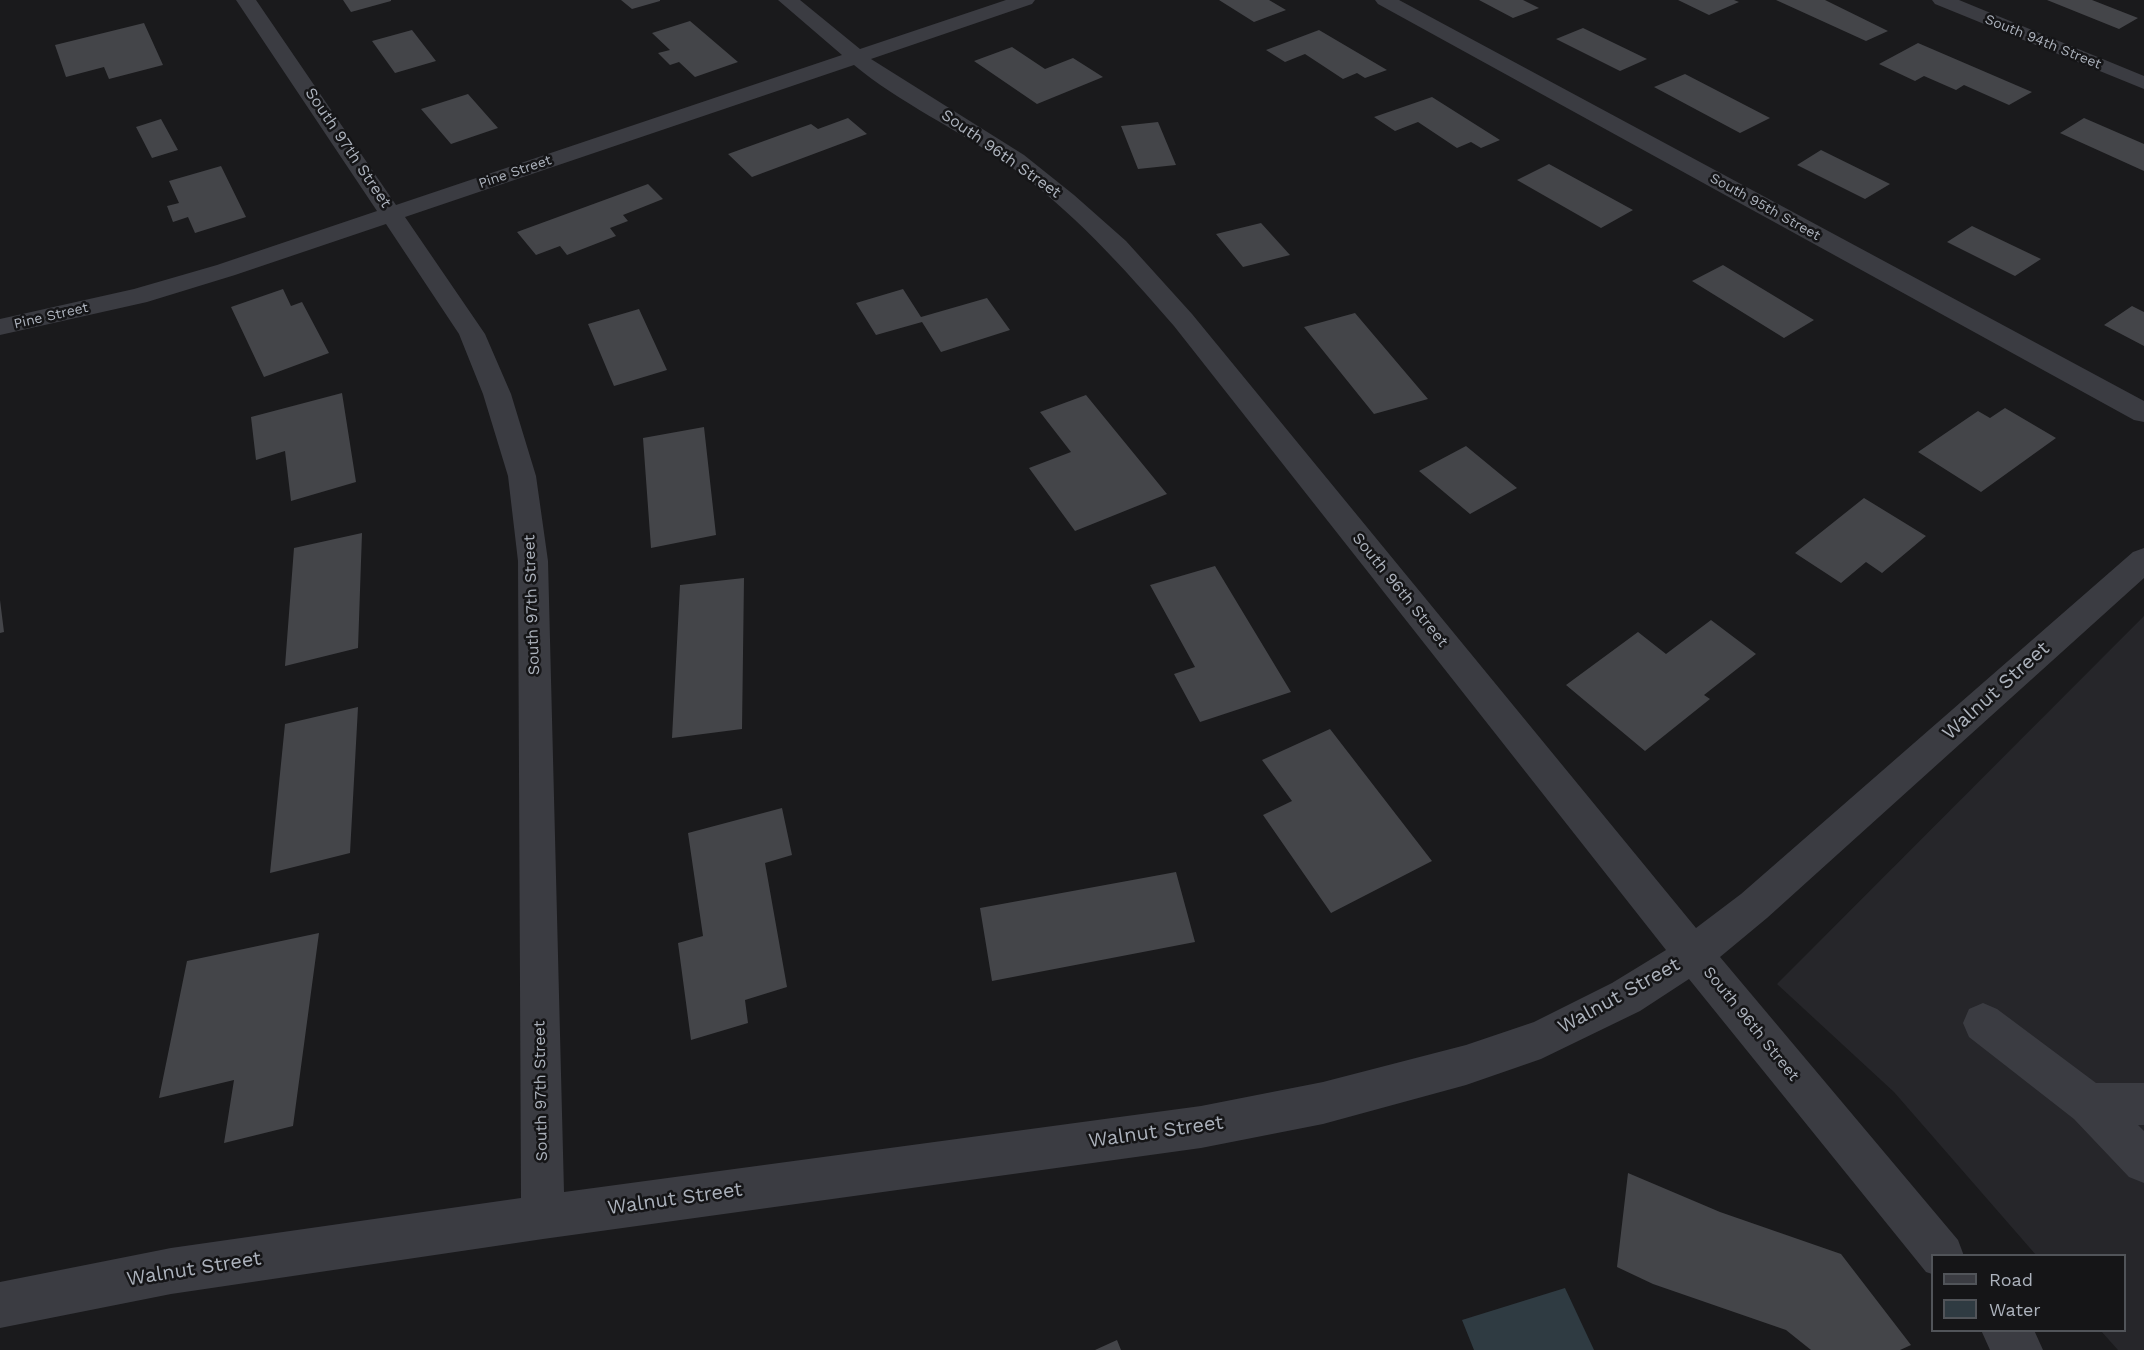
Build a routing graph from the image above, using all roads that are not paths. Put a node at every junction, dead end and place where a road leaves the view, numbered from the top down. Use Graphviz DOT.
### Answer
graph roads {
  1 [pos="246,0"];
  2 [pos="788,0"];
  3 [pos="1025,0"];
  4 [pos="1385,0"];
  5 [pos="1942,0"];
  6 [pos="856,56"];
  7 [pos="2144,83"];
  8 [pos="393,214"];
  9 [pos="0,327"];
  10 [pos="2144,413"];
  11 [pos="2144,560"];
  12 [pos="1693,954"];
  13 [pos="1983,1023"];
  14 [pos="2089,1104"];
  15 [pos="2144,1104"];
  16 [pos="2144,1162"];
  17 [pos="543,1217"];
  18 [pos="1940,1254"];
  19 [pos="0,1305"];
  20 [pos="2006,1332"];
  21 [pos="2020,1350"];
  1 -- 8 [label="street, South 97th Street"];
  2 -- 6 [label="street, South 96th Street"];
  3 -- 6 [label="street, Pine Street"];
  4 -- 10 [label="street, South 95th Street"];
  5 -- 7 [label="street, South 94th Street"];
  6 -- 8 [label="street, Pine Street"];
  6 -- 12 [label="street, South 96th Street"];
  8 -- 9 [label="street, Pine Street"];
  8 -- 17 [label="street, South 97th Street"];
  11 -- 12 [label="street, Walnut Street"];
  12 -- 17 [label="street, Walnut Street"];
  12 -- 18 [label="street, South 96th Street"];
  13 -- 14 [label="street"];
  14 -- 15 [label="street"];
  14 -- 16 [label="street"];
  17 -- 19 [label="street, Walnut Street"];
  20 -- 21 [label="street"];
}
